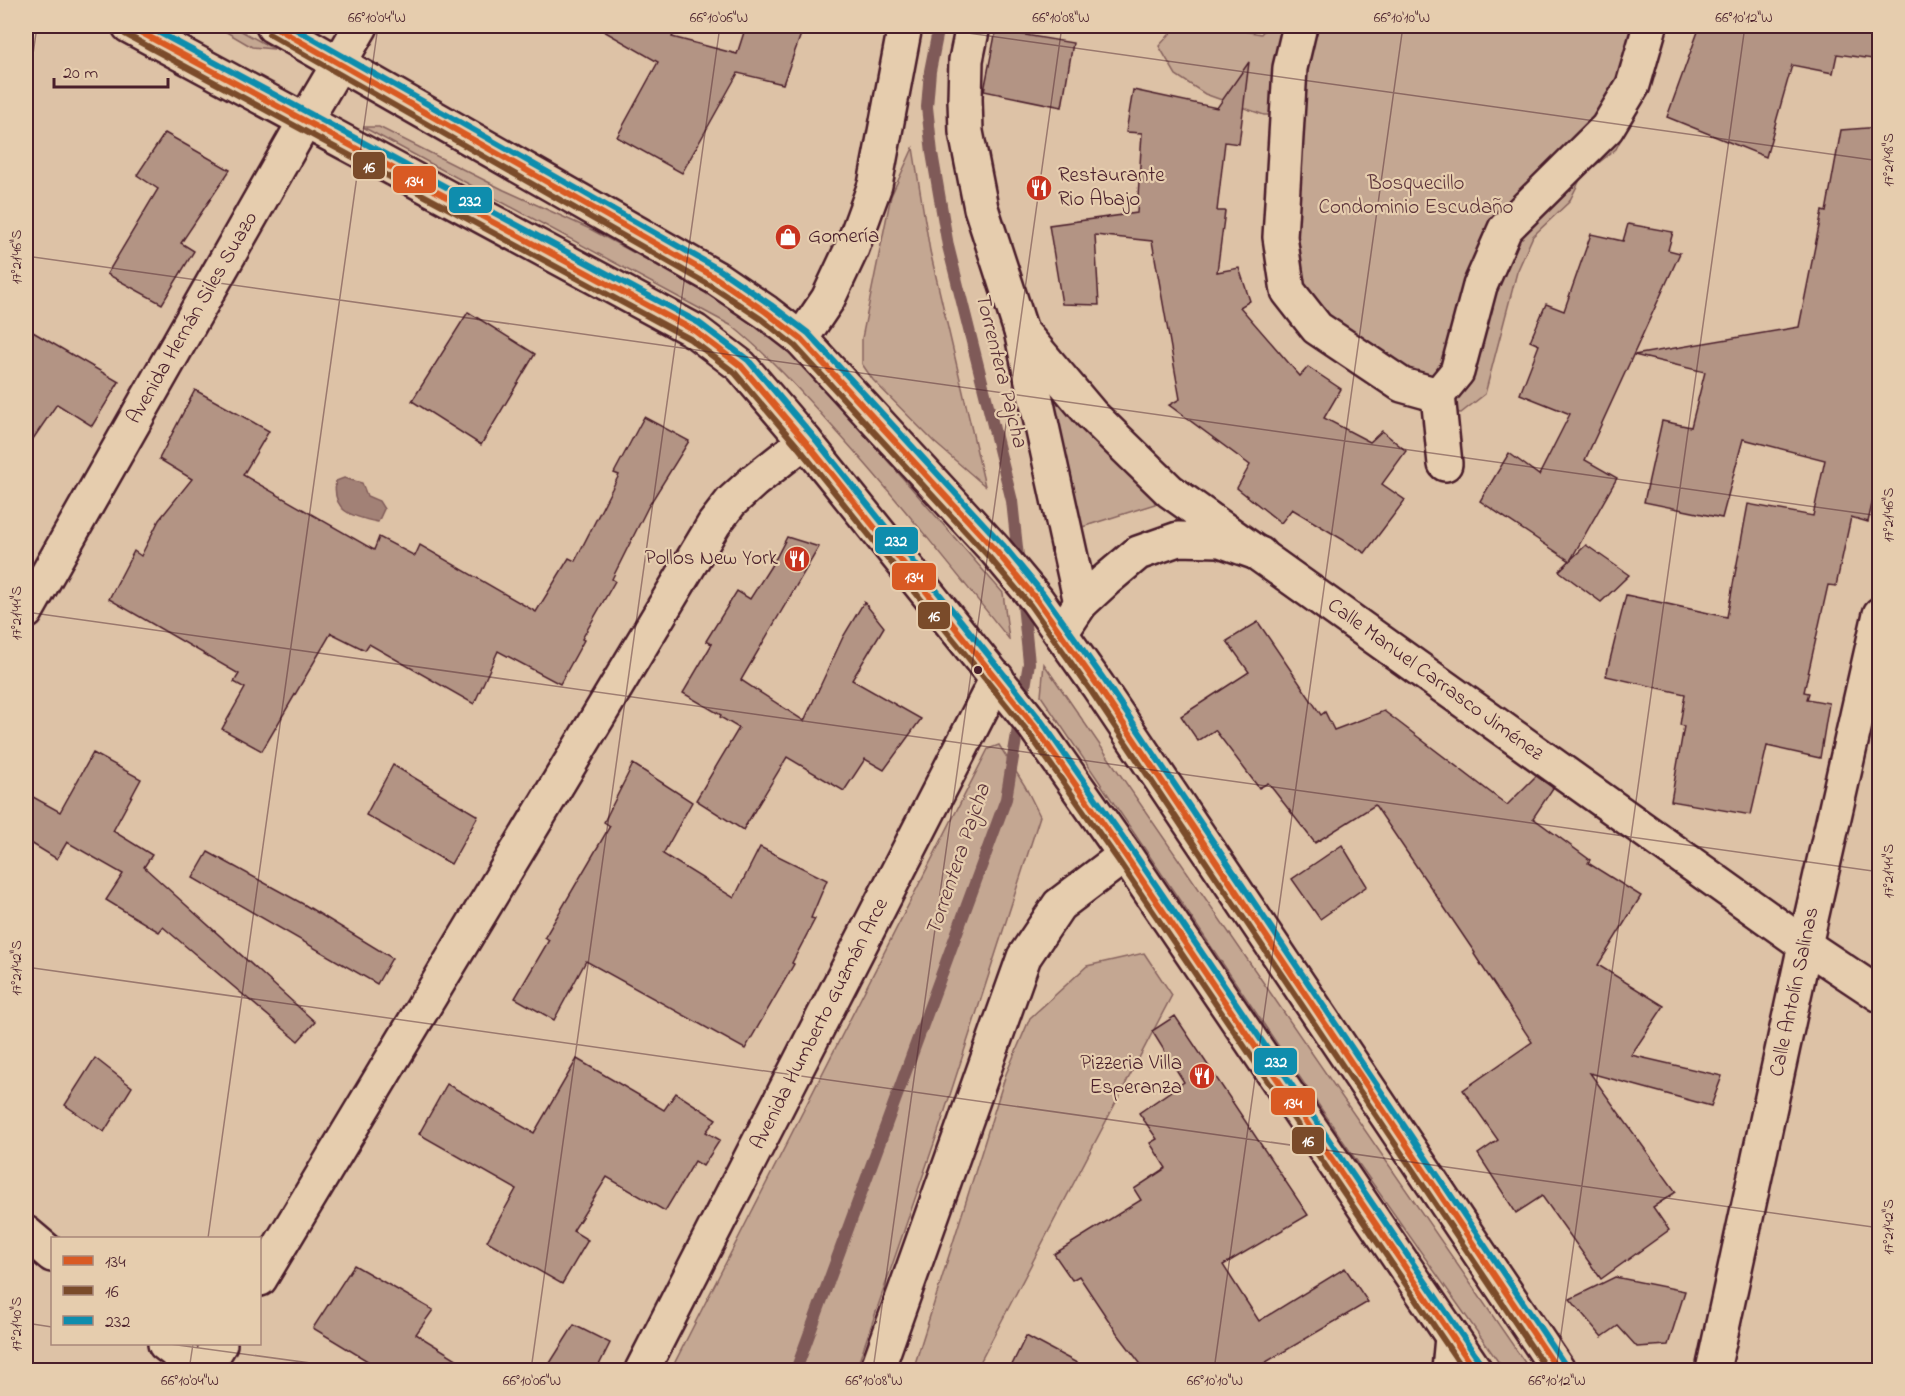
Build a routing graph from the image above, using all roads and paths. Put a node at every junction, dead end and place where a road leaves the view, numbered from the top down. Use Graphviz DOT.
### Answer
graph roads {
  1 [pos="129,26"];
  2 [pos="273,26"];
  3 [pos="361,26"];
  4 [pos="905,26"];
  5 [pos="973,26"];
  6 [pos="1300,26"];
  7 [pos="1650,26"];
  8 [pos="340,62"];
  9 [pos="305,121"];
  10 [pos="1021,331"];
  11 [pos="801,339"];
  12 [pos="1438,395"];
  13 [pos="805,441"];
  14 [pos="1445,464"];
  15 [pos="1260,554"];
  16 [pos="1081,603"];
  17 [pos="26,612"];
  18 [pos="1880,614"];
  19 [pos="1060,633"];
  20 [pos="1001,683"];
  21 [pos="1871,693"];
  22 [pos="1125,855"];
  23 [pos="1805,945"];
  24 [pos="1880,995"];
  25 [pos="26,1233"];
  26 [pos="51,1254"];
  27 [pos="261,1276"];
  28 [pos="1452,1337"];
  29 [pos="166,1345"];
  30 [pos="219,1345"];
  31 [pos="199,1371"];
  32 [pos="204,1371"];
  33 [pos="642,1371"];
  34 [pos="878,1371"];
  35 [pos="1449,1371"];
  36 [pos="1475,1371"];
  37 [pos="1558,1371"];
  38 [pos="1713,1371"];
  1 -- 9 [label="main road"];
  2 -- 8 [label="main road"];
  3 -- 8 [label="main road, Avenida Hernán Siles Suazo"];
  4 -- 11 [label="main road"];
  5 -- 10 [label="main road"];
  6 -- 12 [label="main road"];
  7 -- 12 [label="main road"];
  8 -- 9 [label="main road, Avenida Hernán Siles Suazo"];
  8 -- 11 [label="main road"];
  9 -- 13 [label="main road"];
  9 -- 17 [label="main road, Avenida Hernán Siles Suazo"];
  10 -- 15 [label="main road, Calle Manuel Carrasco Jiménez"];
  10 -- 16 [label="main road"];
  11 -- 19 [label="main road"];
  12 -- 14 [label="main road"];
  13 -- 20 [label="main road"];
  13 -- 27 [label="main road"];
  15 -- 16 [label="main road"];
  15 -- 23 [label="main road, Calle Manuel Carrasco Jiménez"];
  16 -- 19 [label="main road"];
  18 -- 21 [label="main road, Calle Antolín Salinas"];
  19 -- 37 [label="main road"];
  20 -- 22 [label="main road"];
  20 -- 33 [label="main road, Avenida Humberto Guzmán Arce"];
  21 -- 23 [label="main road, Calle Antolín Salinas"];
  22 -- 28 [label="main road"];
  22 -- 34 [label="main road"];
  23 -- 24 [label="main road, Calle Manuel Carrasco Jiménez"];
  23 -- 38 [label="main road, Calle Antolín Salinas"];
  25 -- 26 [label="main road"];
  28 -- 35 [label="main road"];
  28 -- 36 [label="main road"];
  29 -- 31 [label="main road"];
  30 -- 32 [label="main road"];
}
